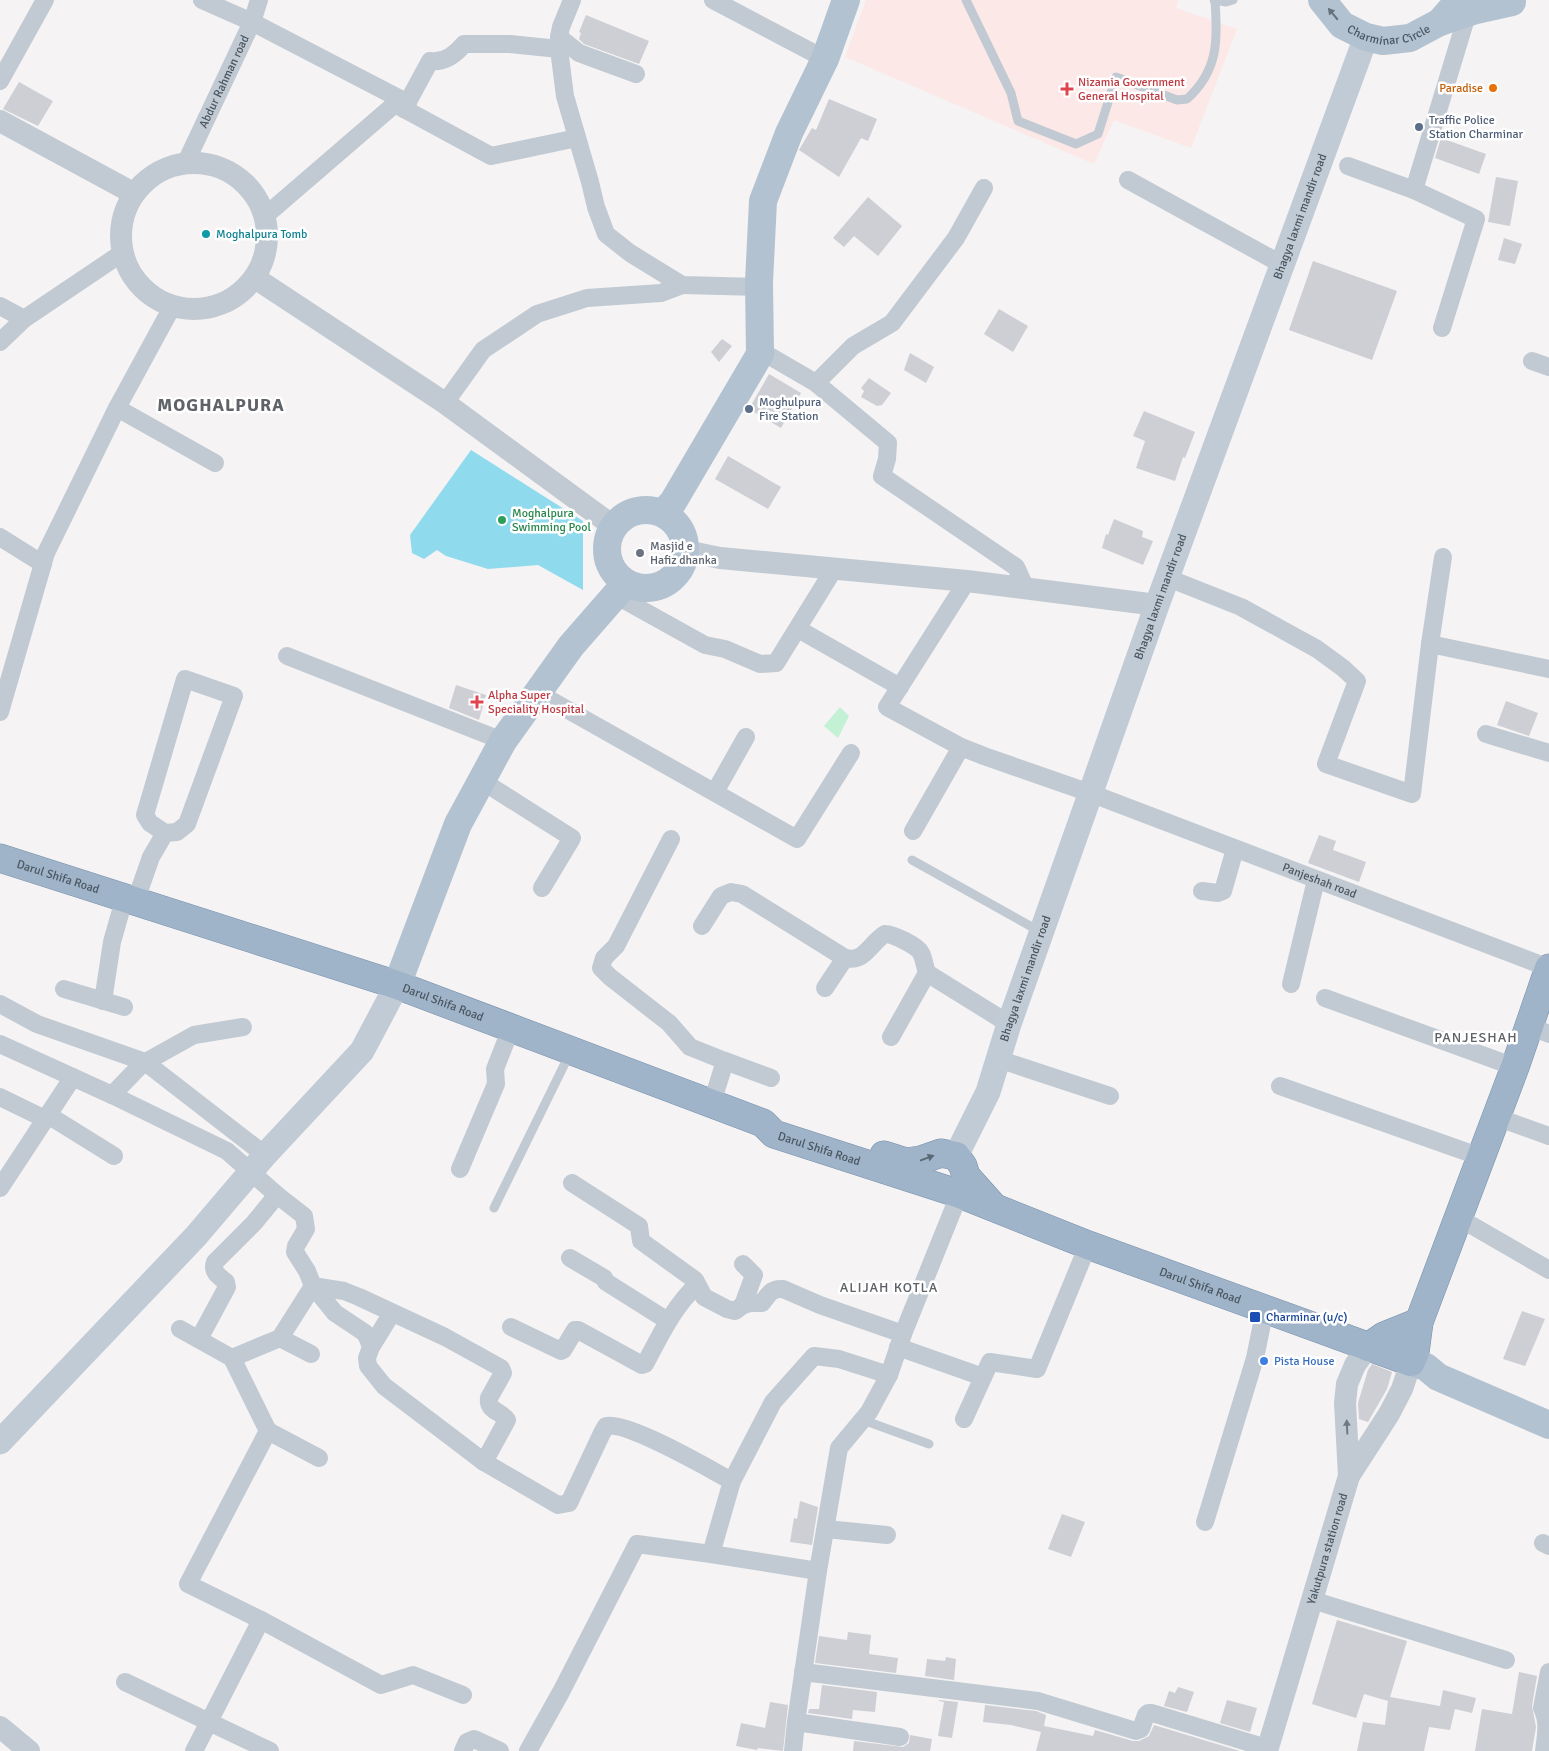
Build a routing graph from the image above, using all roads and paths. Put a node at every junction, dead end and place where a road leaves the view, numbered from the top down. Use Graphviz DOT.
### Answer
graph roads {
  1 [pos="45,0"];
  2 [pos="202,0"];
  3 [pos="259,0"];
  4 [pos="572,0"];
  5 [pos="713,0"];
  6 [pos="846,0"];
  7 [pos="966,0"];
  8 [pos="1214,0"];
  9 [pos="1233,0"];
  10 [pos="1322,0"];
  11 [pos="1510,0"];
  12 [pos="1462,6"];
  13 [pos="252,22"];
  14 [pos="1366,37"];
  15 [pos="559,43"];
  16 [pos="825,59"];
  17 [pos="636,74"];
  18 [pos="0,81"];
  19 [pos="406,106"];
  20 [pos="0,121"];
  21 [pos="578,138"];
  22 [pos="186,162"];
  23 [pos="1348,166"];
  24 [pos="1128,180"];
  25 [pos="984,188"];
  26 [pos="1414,190"];
  27 [pos="133,193"];
  28 [pos="265,216"];
  29 [pos="122,253"];
  30 [pos="1283,265"];
  31 [pos="255,278"];
  32 [pos="682,285"];
  33 [pos="759,287"];
  34 [pos="0,306"];
  35 [pos="172,307"];
  36 [pos="24,320"];
  37 [pos="1442,328"];
  38 [pos="0,342"];
  39 [pos="761,351"];
  40 [pos="1532,361"];
  41 [pos="1549,367"];
  42 [pos="816,384"];
  43 [pos="446,404"];
  44 [pos="117,408"];
  45 [pos="215,463"];
  46 [pos="663,513"];
  47 [pos="613,526"];
  48 [pos="0,537"];
  49 [pos="686,551"];
  50 [pos="1443,557"];
  51 [pos="42,564"];
  52 [pos="834,569"];
  53 [pos="1168,578"];
  54 [pos="967,581"];
  55 [pos="620,589"];
  56 [pos="1026,589"];
  57 [pos="1157,605"];
  58 [pos="798,629"];
  59 [pos="1430,644"];
  60 [pos="287,656"];
  61 [pos="1549,669"];
  62 [pos="900,687"];
  63 [pos="538,693"];
  64 [pos="0,711"];
  65 [pos="1486,734"];
  66 [pos="746,737"];
  67 [pos="504,741"];
  68 [pos="961,746"];
  69 [pos="851,753"];
  70 [pos="1549,753"];
  71 [pos="482,781"];
  72 [pos="715,792"];
  73 [pos="1090,793"];
  74 [pos="913,831"];
  75 [pos="165,833"];
  76 [pos="672,840"];
  77 [pos="1235,849"];
  78 [pos="0,858"];
  79 [pos="912,860"];
  80 [pos="1316,880"];
  81 [pos="542,888"];
  82 [pos="1202,891"];
  83 [pos="130,898"];
  84 [pos="702,926"];
  85 [pos="1041,932"];
  86 [pos="845,958"];
  87 [pos="1549,968"];
  88 [pos="927,973"];
  89 [pos="1292,984"];
  90 [pos="397,985"];
  91 [pos="825,988"];
  92 [pos="64,989"];
  93 [pos="1325,998"];
  94 [pos="104,1001"];
  95 [pos="0,1004"];
  96 [pos="124,1008"];
  97 [pos="1009,1024"];
  98 [pos="243,1027"];
  99 [pos="511,1028"];
  100 [pos="1539,1030"];
  101 [pos="891,1037"];
  102 [pos="0,1044"];
  103 [pos="571,1051"];
  104 [pos="998,1059"];
  105 [pos="145,1062"];
  106 [pos="725,1062"];
  107 [pos="1515,1067"];
  108 [pos="73,1077"];
  109 [pos="771,1078"];
  110 [pos="1280,1086"];
  111 [pos="112,1095"];
  112 [pos="1110,1096"];
  113 [pos="0,1097"];
  114 [pos="712,1103"];
  115 [pos="46,1117"];
  116 [pos="1496,1117"];
  117 [pos="763,1123"];
  118 [pos="1549,1136"];
  119 [pos="114,1156"];
  120 [pos="1481,1157"];
  121 [pos="257,1163"];
  122 [pos="460,1169"];
  123 [pos="961,1176"];
  124 [pos="572,1183"];
  125 [pos="0,1188"];
  126 [pos="277,1195"];
  127 [pos="494,1208"];
  128 [pos="1459,1218"];
  129 [pos="1088,1245"];
  130 [pos="570,1258"];
  131 [pos="743,1264"];
  132 [pos="1549,1270"];
  133 [pos="697,1285"];
  134 [pos="313,1286"];
  135 [pos="743,1306"];
  136 [pos="1265,1309"];
  137 [pos="392,1313"];
  138 [pos="668,1322"];
  139 [pos="1419,1322"];
  140 [pos="511,1327"];
  141 [pos="180,1329"];
  142 [pos="280,1338"];
  143 [pos="199,1340"];
  144 [pos="901,1341"];
  145 [pos="370,1347"];
  146 [pos="1368,1347"];
  147 [pos="311,1354"];
  148 [pos="232,1358"];
  149 [pos="1419,1364"];
  150 [pos="889,1375"];
  151 [pos="983,1378"];
  152 [pos="1549,1411"];
  153 [pos="964,1419"];
  154 [pos="863,1420"];
  155 [pos="1549,1426"];
  156 [pos="268,1431"];
  157 [pos="0,1442"];
  158 [pos="929,1444"];
  159 [pos="319,1458"];
  160 [pos="484,1462"];
  161 [pos="1349,1476"];
  162 [pos="732,1481"];
  163 [pos="1205,1522"];
  164 [pos="826,1529"];
  165 [pos="887,1535"];
  166 [pos="711,1554"];
  167 [pos="818,1571"];
  168 [pos="1312,1600"];
  169 [pos="261,1620"];
  170 [pos="1506,1660"];
  171 [pos="803,1672"];
  172 [pos="1549,1672"];
  173 [pos="124,1682"];
  174 [pos="463,1695"];
  175 [pos="209,1722"];
  176 [pos="796,1722"];
  177 [pos="0,1727"];
  178 [pos="900,1737"];
  179 [pos="1267,1750"];
  180 [pos="29,1751"];
  181 [pos="194,1751"];
  182 [pos="270,1751"];
  183 [pos="463,1751"];
  184 [pos="500,1751"];
  185 [pos="528,1751"];
  186 [pos="793,1751"];
  187 [pos="1544,1751"];
  1 -- 18 [label="street"];
  2 -- 13 [label="street"];
  3 -- 13 [label="street, Abdur Rahman road"];
  4 -- 15 [label="street"];
  5 -- 16 [label="street"];
  6 -- 16 [label="main road"];
  7 -- 8 [label="lane"];
  8 -- 9 [label="lane"];
  14 -- 10 [label="main road, Charminar Circle, one-way"];
  11 -- 12 [label="main road, Charminar Circle"];
  12 -- 14 [label="main road, Charminar Circle"];
  12 -- 26 [label="street"];
  13 -- 19 [label="street"];
  13 -- 22 [label="street, Abdur Rahman road"];
  14 -- 30 [label="main road, Bhagya laxmi mandir road"];
  15 -- 17 [label="street"];
  15 -- 19 [label="street"];
  15 -- 21 [label="street"];
  16 -- 33 [label="main road"];
  19 -- 21 [label="street"];
  19 -- 28 [label="street"];
  20 -- 27 [label="street"];
  21 -- 32 [label="street"];
  22 -- 27 [label="street"];
  22 -- 28 [label="street"];
  23 -- 26 [label="street"];
  24 -- 30 [label="street"];
  25 -- 42 [label="street"];
  26 -- 37 [label="street"];
  27 -- 29 [label="street"];
  28 -- 31 [label="street"];
  29 -- 35 [label="street"];
  29 -- 36 [label="street"];
  30 -- 53 [label="main road, Bhagya laxmi mandir road"];
  31 -- 35 [label="street"];
  31 -- 43 [label="street"];
  32 -- 33 [label="street"];
  32 -- 43 [label="street"];
  33 -- 39 [label="main road"];
  34 -- 36 [label="street"];
  35 -- 44 [label="street"];
  36 -- 38 [label="street"];
  39 -- 42 [label="street"];
  39 -- 46 [label="main road"];
  40 -- 41 [label="street"];
  42 -- 56 [label="street"];
  43 -- 47 [label="street"];
  44 -- 45 [label="street"];
  44 -- 51 [label="street"];
  46 -- 47 [label="main road"];
  46 -- 49 [label="main road"];
  47 -- 55 [label="main road"];
  48 -- 51 [label="street"];
  49 -- 52 [label="street"];
  49 -- 55 [label="main road"];
  50 -- 59 [label="street"];
  51 -- 64 [label="street"];
  52 -- 54 [label="street"];
  52 -- 58 [label="street"];
  53 -- 57 [label="main road, Bhagya laxmi mandir road"];
  53 -- 59 [label="street"];
  54 -- 56 [label="street"];
  54 -- 62 [label="street"];
  55 -- 58 [label="street"];
  55 -- 63 [label="main road"];
  56 -- 57 [label="street"];
  57 -- 73 [label="main road, Bhagya laxmi mandir road"];
  58 -- 62 [label="street"];
  59 -- 61 [label="street"];
  60 -- 67 [label="street"];
  62 -- 68 [label="street, Panjeshah road"];
  63 -- 67 [label="main road"];
  63 -- 72 [label="street"];
  65 -- 70 [label="street"];
  66 -- 72 [label="street"];
  67 -- 71 [label="main road"];
  68 -- 73 [label="street, Panjeshah road"];
  68 -- 74 [label="street"];
  69 -- 72 [label="street"];
  71 -- 81 [label="street"];
  71 -- 90 [label="main road"];
  73 -- 77 [label="street, Panjeshah road"];
  73 -- 85 [label="main road, Bhagya laxmi mandir road"];
  75 -- 75 [label="street"];
  75 -- 83 [label="street"];
  76 -- 106 [label="street"];
  77 -- 80 [label="street, Panjeshah road"];
  77 -- 82 [label="street"];
  78 -- 83 [label="highway, Darul Shifa Road"];
  79 -- 85 [label="lane"];
  80 -- 87 [label="street, Panjeshah road"];
  80 -- 89 [label="street"];
  83 -- 90 [label="highway, Darul Shifa Road"];
  83 -- 94 [label="street"];
  84 -- 86 [label="street"];
  85 -- 97 [label="main road, Bhagya laxmi mandir road"];
  86 -- 88 [label="street"];
  86 -- 91 [label="street"];
  87 -- 100 [label="highway"];
  88 -- 97 [label="street"];
  88 -- 101 [label="street"];
  90 -- 99 [label="highway, Darul Shifa Road"];
  90 -- 121 [label="main road"];
  92 -- 94 [label="street"];
  93 -- 107 [label="street"];
  94 -- 96 [label="street"];
  95 -- 105 [label="street"];
  97 -- 104 [label="main road, Bhagya laxmi mandir road"];
  98 -- 105 [label="street"];
  99 -- 103 [label="highway, Darul Shifa Road"];
  99 -- 122 [label="street"];
  100 -- 107 [label="highway"];
  102 -- 108 [label="street"];
  103 -- 114 [label="highway, Darul Shifa Road"];
  103 -- 127 [label="lane"];
  104 -- 112 [label="street"];
  104 -- 123 [label="main road, Bhagya laxmi mandir road"];
  105 -- 111 [label="street"];
  105 -- 121 [label="street"];
  106 -- 109 [label="street"];
  106 -- 114 [label="street"];
  107 -- 116 [label="highway"];
  108 -- 111 [label="street"];
  108 -- 115 [label="street"];
  110 -- 120 [label="street"];
  111 -- 121 [label="street"];
  113 -- 115 [label="street"];
  114 -- 117 [label="highway, Darul Shifa Road"];
  115 -- 119 [label="street"];
  115 -- 125 [label="street"];
  116 -- 118 [label="street"];
  116 -- 120 [label="highway"];
  117 -- 123 [label="highway, Darul Shifa Road"];
  117 -- 123 [label="highway, one-way"];
  120 -- 128 [label="highway"];
  121 -- 126 [label="street"];
  121 -- 157 [label="main road"];
  123 -- 129 [label="highway, Darul Shifa Road"];
  123 -- 144 [label="street"];
  124 -- 133 [label="street"];
  126 -- 134 [label="street"];
  126 -- 143 [label="street"];
  128 -- 132 [label="street"];
  128 -- 139 [label="highway"];
  129 -- 136 [label="highway, Darul Shifa Road"];
  129 -- 151 [label="street"];
  130 -- 138 [label="street"];
  131 -- 135 [label="street"];
  133 -- 135 [label="street"];
  133 -- 138 [label="street"];
  134 -- 137 [label="street"];
  134 -- 142 [label="street"];
  134 -- 145 [label="street"];
  135 -- 144 [label="street"];
  136 -- 146 [label="highway, Darul Shifa Road"];
  136 -- 163 [label="street"];
  137 -- 145 [label="street"];
  137 -- 160 [label="street"];
  138 -- 140 [label="street"];
  139 -- 146 [label="highway"];
  139 -- 149 [label="highway"];
  141 -- 143 [label="street"];
  142 -- 147 [label="street"];
  142 -- 148 [label="street"];
  143 -- 148 [label="street"];
  144 -- 150 [label="street"];
  144 -- 151 [label="street"];
  145 -- 160 [label="street"];
  146 -- 149 [label="highway, Darul Shifa Road"];
  161 -- 146 [label="street, Yakutpura station road, one-way"];
  148 -- 156 [label="street"];
  149 -- 152 [label="main road"];
  149 -- 155 [label="main road, Darul Shifa Road"];
  149 -- 161 [label="street"];
  150 -- 154 [label="street"];
  150 -- 162 [label="street"];
  151 -- 153 [label="street"];
  154 -- 158 [label="lane"];
  154 -- 164 [label="street"];
  156 -- 159 [label="street"];
  156 -- 169 [label="street"];
  160 -- 162 [label="street"];
  161 -- 168 [label="street, Yakutpura station road"];
  162 -- 166 [label="street"];
  164 -- 165 [label="street"];
  164 -- 167 [label="street"];
  166 -- 167 [label="street"];
  166 -- 185 [label="street"];
  167 -- 171 [label="street"];
  168 -- 170 [label="street"];
  168 -- 179 [label="street, Yakutpura station road"];
  169 -- 174 [label="street"];
  169 -- 175 [label="street"];
  171 -- 176 [label="street"];
  171 -- 179 [label="street"];
  172 -- 187 [label="street"];
  173 -- 175 [label="street"];
  175 -- 181 [label="street"];
  175 -- 182 [label="street"];
  176 -- 178 [label="street"];
  176 -- 186 [label="street"];
  177 -- 180 [label="street"];
  183 -- 184 [label="street"];
}
